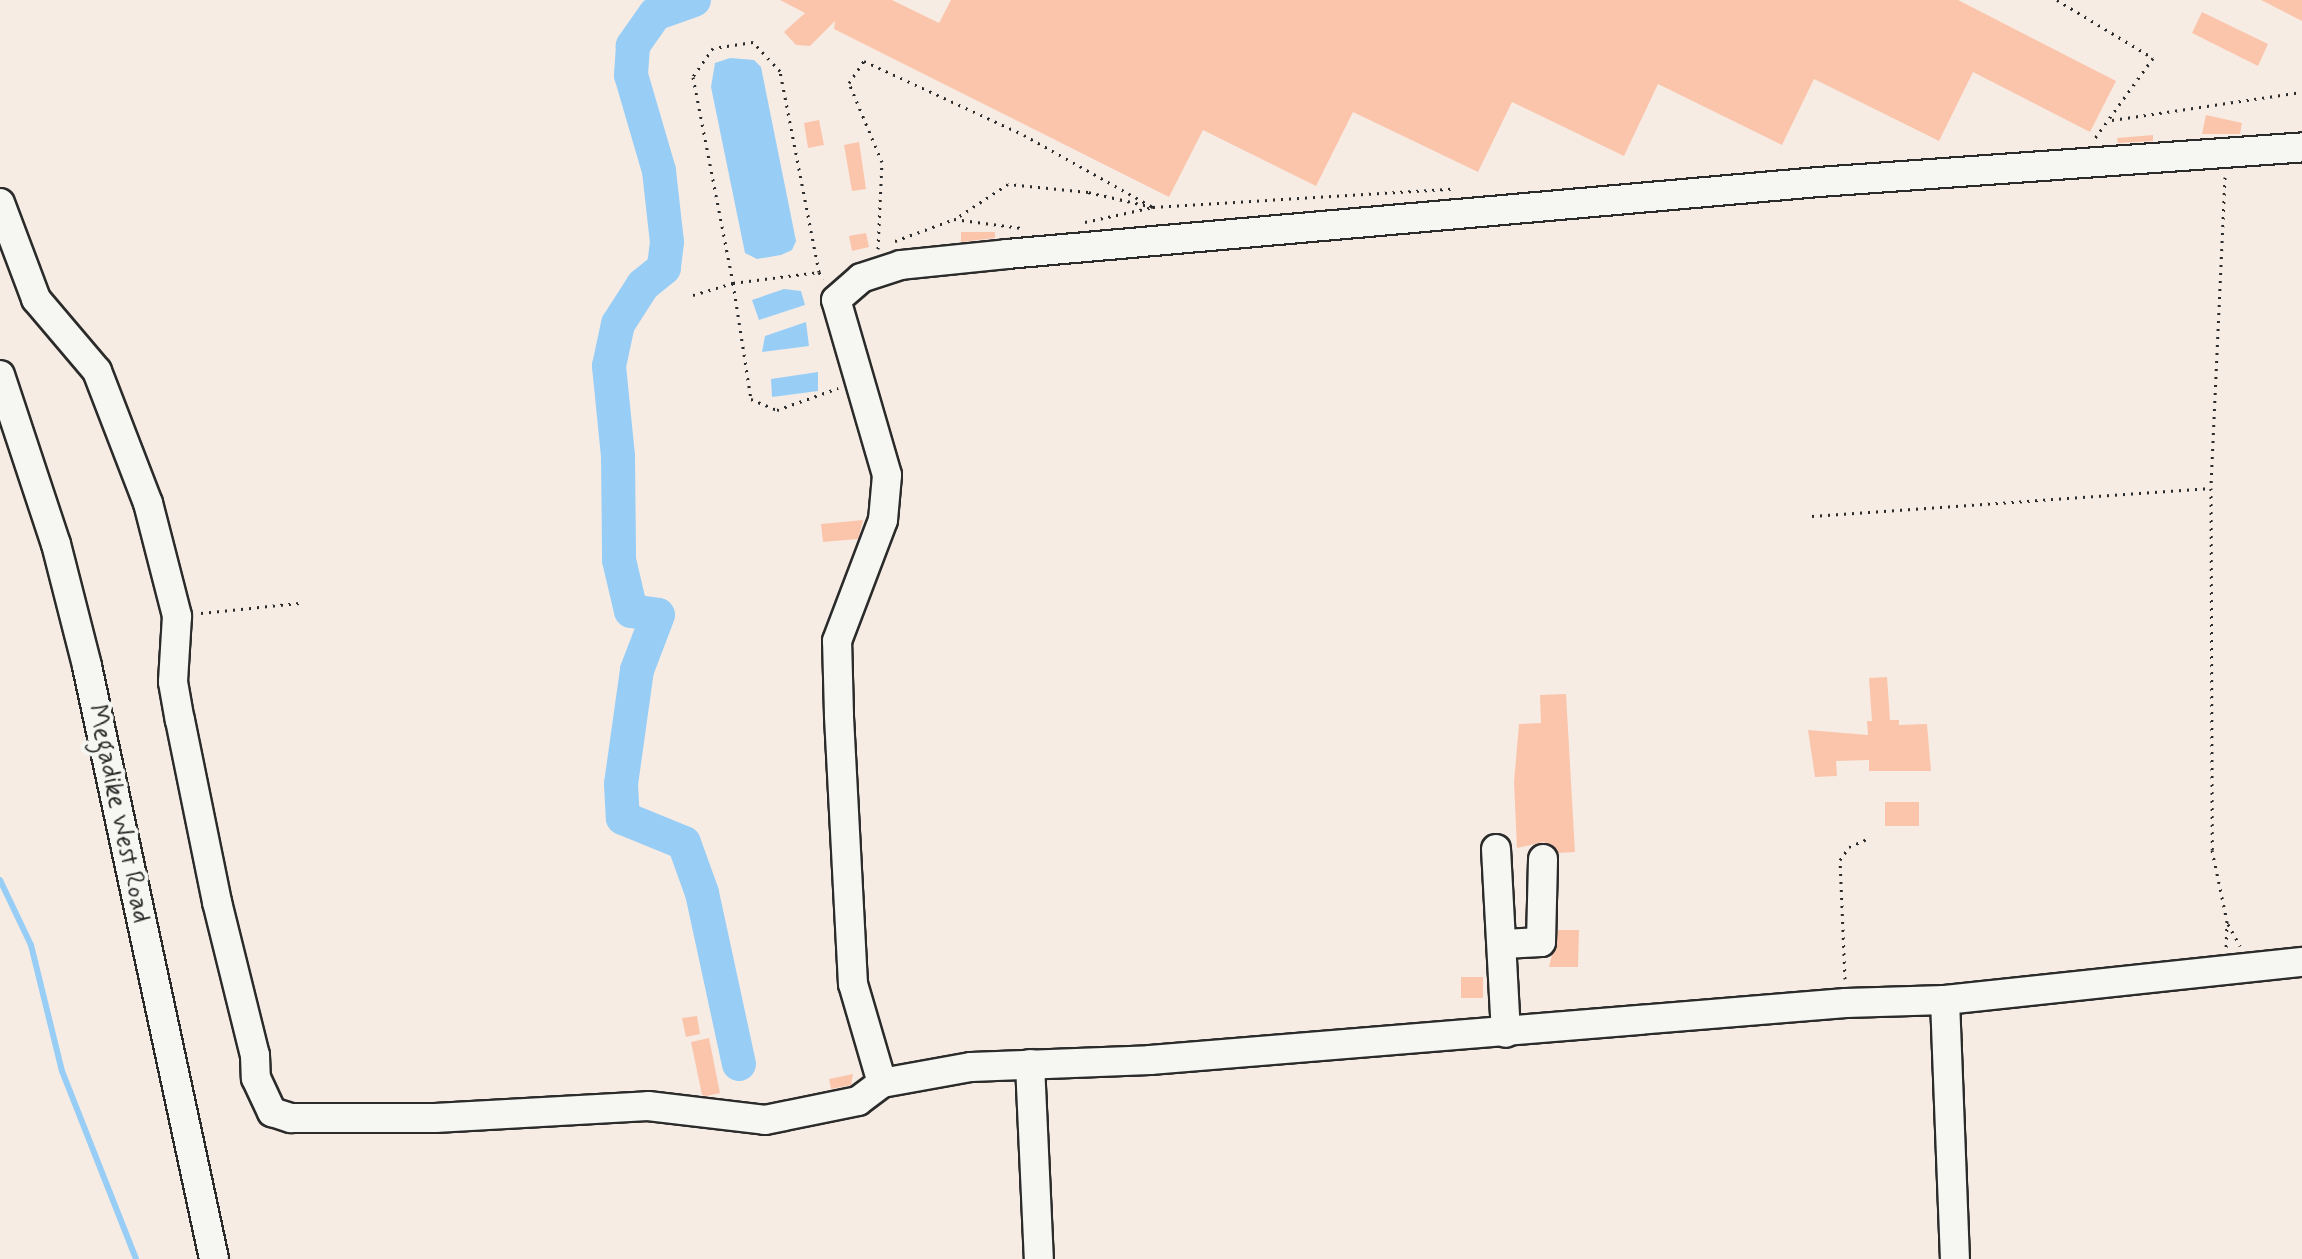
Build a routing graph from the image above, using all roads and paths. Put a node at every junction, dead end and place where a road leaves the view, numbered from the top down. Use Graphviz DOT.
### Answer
graph roads {
  1 [pos="2057,0"];
  2 [pos="2302,92"];
  3 [pos="2112,120"];
  4 [pos="2089,143"];
  5 [pos="2302,147"];
  6 [pos="2226,154"];
  7 [pos="1454,189"];
  8 [pos="0,203"];
  9 [pos="1153,207"];
  10 [pos="954,219"];
  11 [pos="1083,222"];
  12 [pos="1028,229"];
  13 [pos="877,262"];
  14 [pos="819,272"];
  15 [pos="733,283"];
  16 [pos="693,295"];
  17 [pos="836,300"];
  18 [pos="0,375"];
  19 [pos="862,379"];
  20 [pos="2211,488"];
  21 [pos="1812,516"];
  22 [pos="299,603"];
  23 [pos="177,616"];
  24 [pos="1867,839"];
  25 [pos="1496,849"];
  26 [pos="1543,859"];
  27 [pos="1504,944"];
  28 [pos="2302,962"];
  29 [pos="2226,970"];
  30 [pos="1945,1000"];
  31 [pos="1846,1003"];
  32 [pos="1506,1033"];
  33 [pos="1030,1064"];
  34 [pos="882,1083"];
  35 [pos="214,1259"];
  36 [pos="1039,1259"];
  37 [pos="1955,1259"];
  1 -- 3 [label="path"];
  2 -- 3 [label="path"];
  3 -- 4 [label="path"];
  5 -- 6 [label="street"];
  6 -- 13 [label="street"];
  6 -- 20 [label="path"];
  7 -- 9 [label="path"];
  8 -- 23 [label="street"];
  9 -- 10 [label="path"];
  9 -- 11 [label="path"];
  9 -- 13 [label="path"];
  10 -- 12 [label="path"];
  10 -- 13 [label="path"];
  13 -- 17 [label="street"];
  14 -- 15 [label="path"];
  14 -- 15 [label="path"];
  14 -- 17 [label="path"];
  15 -- 16 [label="path"];
  15 -- 19 [label="path"];
  17 -- 19 [label="street"];
  18 -- 35 [label="street, Megadike West Road"];
  19 -- 34 [label="street"];
  20 -- 21 [label="path"];
  20 -- 29 [label="path"];
  22 -- 23 [label="path"];
  23 -- 34 [label="street"];
  24 -- 31 [label="path"];
  25 -- 27 [label="street"];
  26 -- 27 [label="street"];
  27 -- 32 [label="street"];
  28 -- 29 [label="street"];
  29 -- 30 [label="street"];
  30 -- 31 [label="street"];
  30 -- 37 [label="street"];
  31 -- 32 [label="street"];
  32 -- 33 [label="street"];
  33 -- 34 [label="street"];
  33 -- 36 [label="street"];
}
